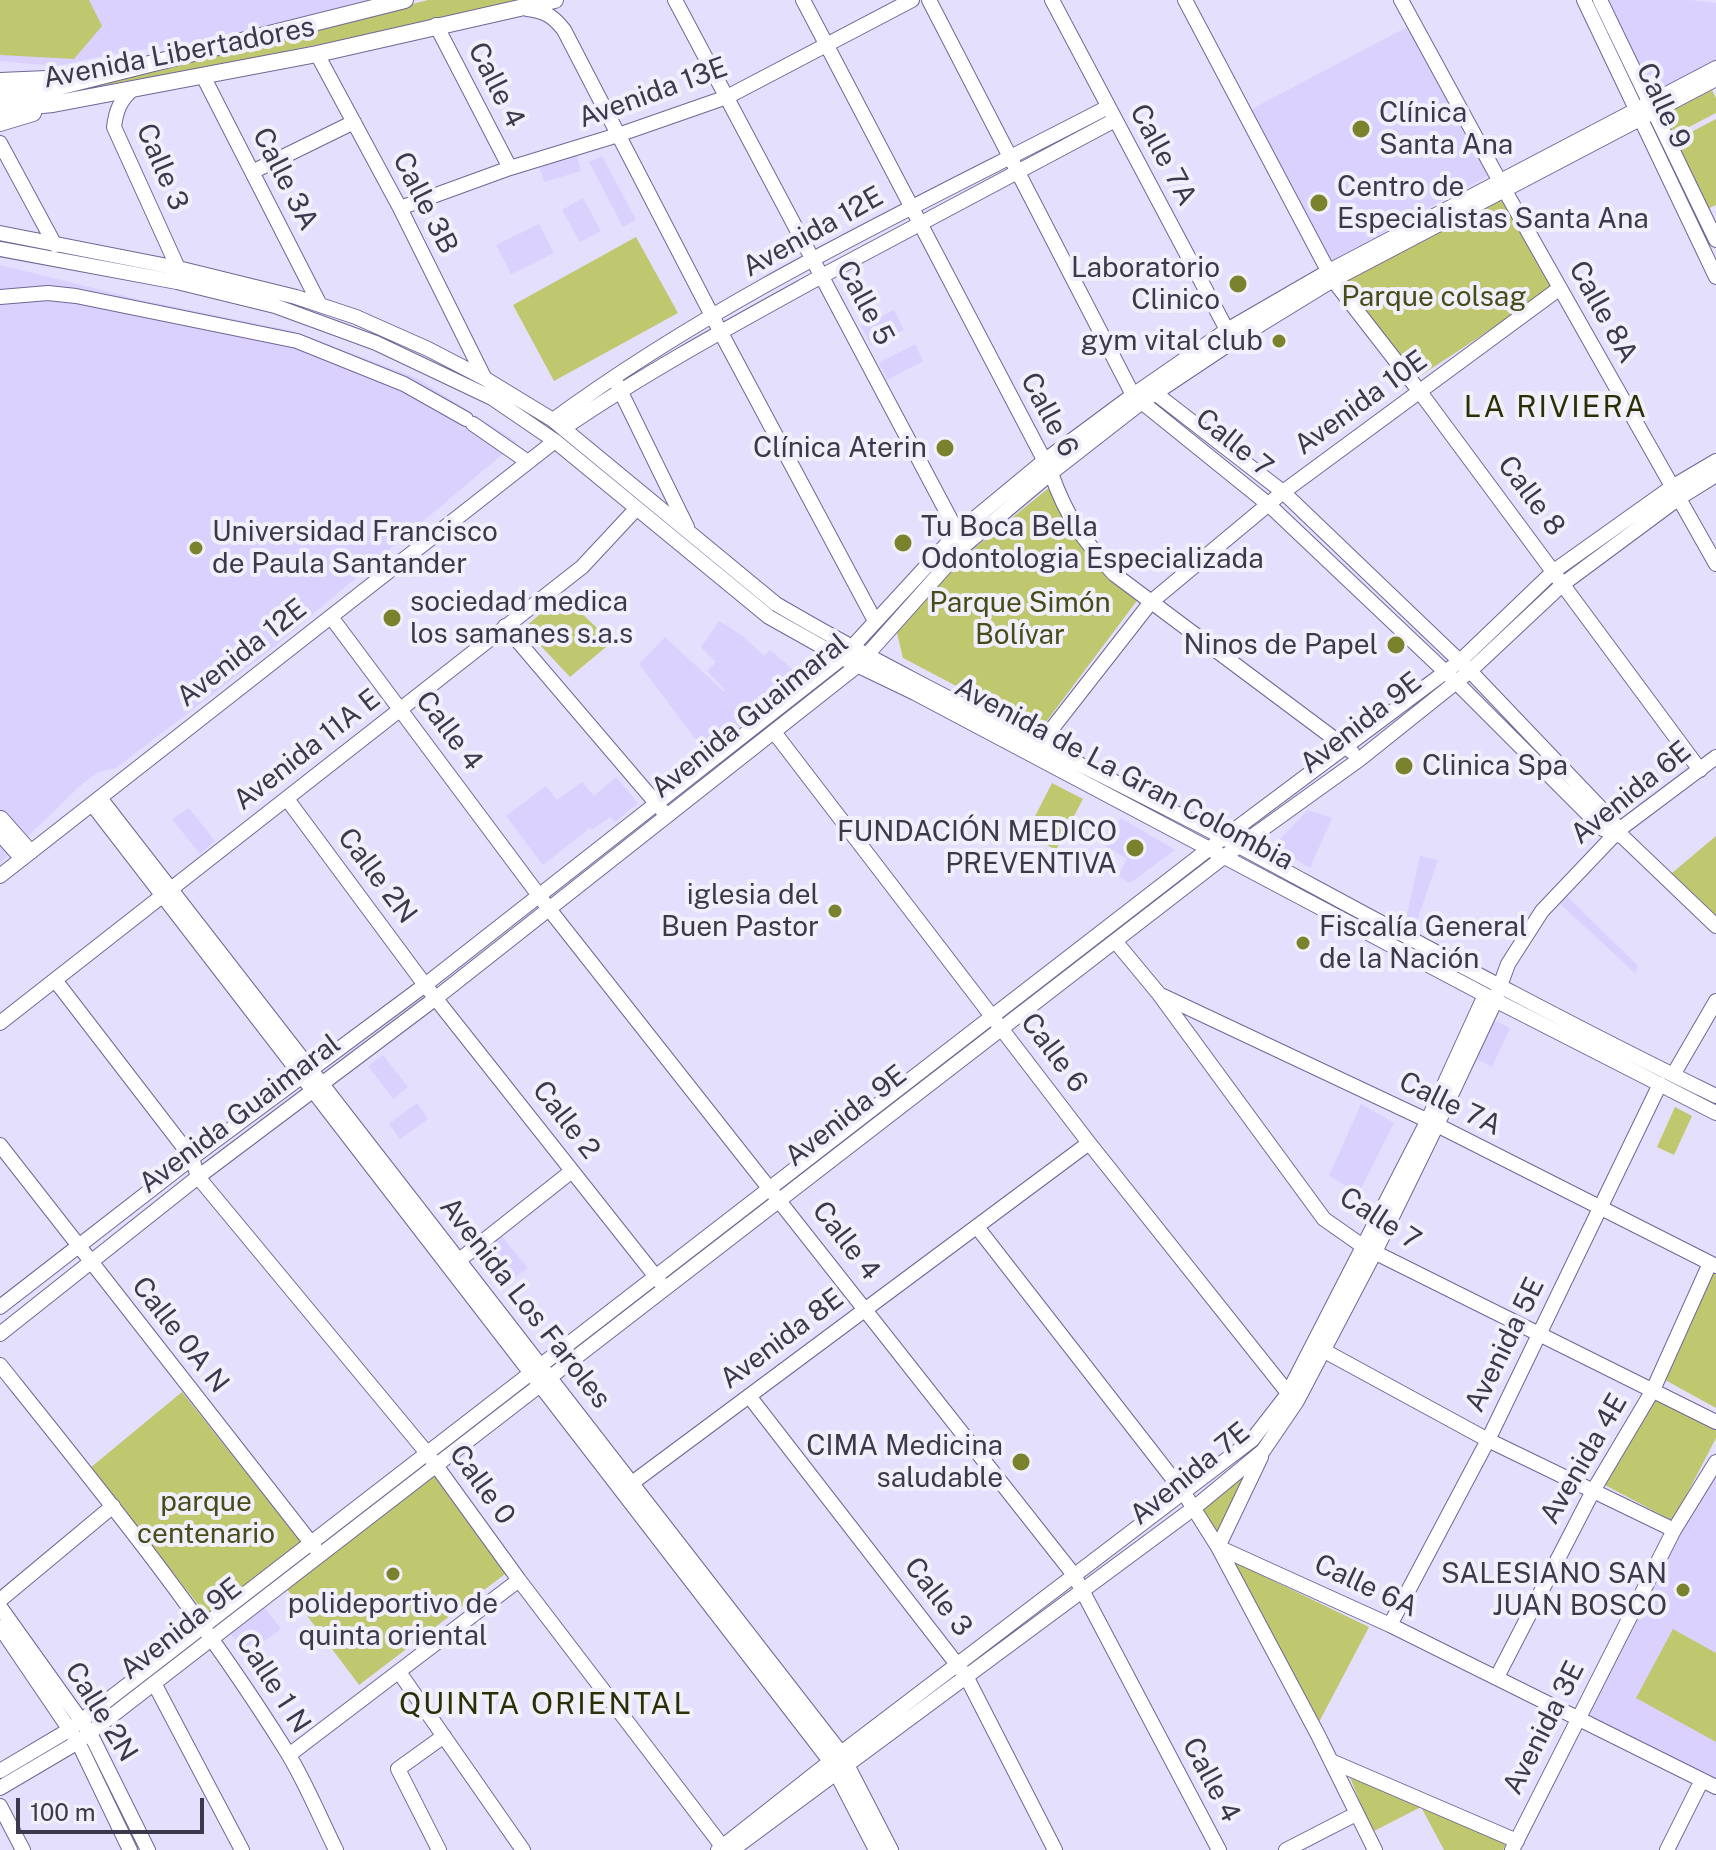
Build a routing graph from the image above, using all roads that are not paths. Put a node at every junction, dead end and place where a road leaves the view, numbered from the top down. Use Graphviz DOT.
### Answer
graph roads {
  1 [pos="405,0"];
  2 [pos="555,0"];
  3 [pos="675,0"];
  4 [pos="803,0"];
  5 [pos="912,0"];
  6 [pos="929,0"];
  7 [pos="1185,0"];
  8 [pos="1401,0"];
  9 [pos="1584,0"];
  10 [pos="1600,0"];
  11 [pos="1053,1"];
  12 [pos="518,8"];
  13 [pos="436,25"];
  14 [pos="827,42"];
  15 [pos="317,54"];
  16 [pos="120,71"];
  17 [pos="203,76"];
  18 [pos="1715,80"];
  19 [pos="0,81"];
  20 [pos="133,89"];
  21 [pos="0,95"];
  22 [pos="727,97"];
  23 [pos="53,104"];
  24 [pos="0,109"];
  25 [pos="1645,110"];
  26 [pos="1112,114"];
  27 [pos="354,122"];
  28 [pos="0,123"];
  29 [pos="618,135"];
  30 [pos="0,143"];
  31 [pos="1011,158"];
  32 [pos="510,168"];
  33 [pos="252,172"];
  34 [pos="1018,172"];
  35 [pos="1501,184"];
  36 [pos="400,208"];
  37 [pos="911,208"];
  38 [pos="1711,218"];
  39 [pos="919,223"];
  40 [pos="1692,227"];
  41 [pos="0,233"];
  42 [pos="1716,240"];
  43 [pos="55,245"];
  44 [pos="0,249"];
  45 [pos="813,260"];
  46 [pos="178,268"];
  47 [pos="1331,275"];
  48 [pos="822,276"];
  49 [pos="1716,277"];
  50 [pos="1560,288"];
  51 [pos="0,297"];
  52 [pos="320,305"];
  53 [pos="713,317"];
  54 [pos="1227,330"];
  55 [pos="720,331"];
  56 [pos="484,378"];
  57 [pos="616,383"];
  58 [pos="1420,392"];
  59 [pos="1155,393"];
  60 [pos="1137,399"];
  61 [pos="557,430"];
  62 [pos="1716,461"];
  63 [pos="528,462"];
  64 [pos="1047,467"];
  65 [pos="1716,475"];
  66 [pos="1283,492"];
  67 [pos="1675,492"];
  68 [pos="1268,504"];
  69 [pos="637,508"];
  70 [pos="689,531"];
  71 [pos="961,540"];
  72 [pos="1716,564"];
  73 [pos="1554,571"];
  74 [pos="1563,584"];
  75 [pos="1151,602"];
  76 [pos="331,617"];
  77 [pos="875,621"];
  78 [pos="505,626"];
  79 [pos="848,653"];
  80 [pos="863,661"];
  81 [pos="1465,666"];
  82 [pos="1451,677"];
  83 [pos="401,710"];
  84 [pos="774,732"];
  85 [pos="1040,744"];
  86 [pos="1346,748"];
  87 [pos="1716,757"];
  88 [pos="1360,759"];
  89 [pos="1700,770"];
  90 [pos="287,799"];
  91 [pos="96,801"];
  92 [pos="657,803"];
  93 [pos="668,816"];
  94 [pos="1,818"];
  95 [pos="1619,833"];
  96 [pos="0,834"];
  97 [pos="1224,839"];
  98 [pos="1238,847"];
  99 [pos="1210,848"];
  100 [pos="27,855"];
  101 [pos="1225,856"];
  102 [pos="0,876"];
  103 [pos="167,893"];
  104 [pos="539,895"];
  105 [pos="549,909"];
  106 [pos="1716,926"];
  107 [pos="1115,941"];
  108 [pos="55,980"];
  109 [pos="425,985"];
  110 [pos="1159,994"];
  111 [pos="1493,994"];
  112 [pos="436,998"];
  113 [pos="1716,1001"];
  114 [pos="998,1022"];
  115 [pos="0,1023"];
  116 [pos="307,1072"];
  117 [pos="1673,1075"];
  118 [pos="1660,1084"];
  119 [pos="319,1088"];
  120 [pos="1716,1096"];
  121 [pos="1716,1113"];
  122 [pos="1432,1124"];
  123 [pos="1089,1143"];
  124 [pos="0,1145"];
  125 [pos="192,1158"];
  126 [pos="572,1171"];
  127 [pos="198,1177"];
  128 [pos="776,1193"];
  129 [pos="1600,1209"];
  130 [pos="977,1227"];
  131 [pos="79,1247"];
  132 [pos="1370,1249"];
  133 [pos="91,1263"];
  134 [pos="454,1264"];
  135 [pos="1713,1265"];
  136 [pos="661,1282"];
  137 [pos="0,1307"];
  138 [pos="866,1309"];
  139 [pos="0,1334"];
  140 [pos="1539,1335"];
  141 [pos="1318,1348"];
  142 [pos="0,1365"];
  143 [pos="540,1375"];
  144 [pos="1653,1390"];
  145 [pos="749,1396"];
  146 [pos="1292,1398"];
  147 [pos="1716,1422"];
  148 [pos="1252,1440"];
  149 [pos="1488,1440"];
  150 [pos="1263,1451"];
  151 [pos="431,1459"];
  152 [pos="1716,1462"];
  153 [pos="626,1487"];
  154 [pos="1593,1491"];
  155 [pos="1184,1493"];
  156 [pos="113,1506"];
  157 [pos="1194,1508"];
  158 [pos="1674,1530"];
  159 [pos="310,1543"];
  160 [pos="1218,1547"];
  161 [pos="320,1556"];
  162 [pos="1074,1575"];
  163 [pos="519,1580"];
  164 [pos="1082,1590"];
  165 [pos="0,1600"];
  166 [pos="0,1607"];
  167 [pos="1390,1625"];
  168 [pos="0,1627"];
  169 [pos="208,1632"];
  170 [pos="962,1670"];
  171 [pos="399,1672"];
  172 [pos="1497,1677"];
  173 [pos="154,1683"];
  174 [pos="1578,1718"];
  175 [pos="80,1731"];
  176 [pos="444,1736"];
  177 [pos="289,1755"];
  178 [pos="1331,1761"];
  179 [pos="839,1763"];
  180 [pos="0,1771"];
  181 [pos="1709,1784"];
  182 [pos="0,1788"];
  183 [pos="0,1806"];
  184 [pos="1356,1814"];
  185 [pos="1515,1846"];
  186 [pos="724,1849"];
  187 [pos="23,1850"];
  188 [pos="130,1850"];
  189 [pos="148,1850"];
  190 [pos="242,1850"];
  191 [pos="336,1850"];
  192 [pos="439,1850"];
  193 [pos="523,1850"];
  194 [pos="876,1850"];
  195 [pos="891,1850"];
  196 [pos="1055,1850"];
  197 [pos="1219,1850"];
  198 [pos="1286,1850"];
  199 [pos="1375,1850"];
  200 [pos="1667,1850"];
  1 -- 16 [label="main road, Avenida Libertadores"];
  2 -- 12 [label="main road, Avenida Libertadores"];
  3 -- 22 [label="street, Calle 5"];
  4 -- 14 [label="street, Calle 6"];
  5 -- 14 [label="street, Avenida 13E"];
  6 -- 31 [label="street, Calle 7"];
  7 -- 47 [label="street, Calle 8"];
  8 -- 35 [label="street, Calle 8A"];
  9 -- 25 [label="street, Calle 9"];
  10 -- 25 [label="street, Calle 9"];
  11 -- 26 [label="street, Calle 7A"];
  12 -- 13 [label="main road, Avenida Libertadores"];
  12 -- 29 [label="street"];
  13 -- 15 [label="main road, Avenida Libertadores"];
  13 -- 32 [label="street, Calle 4"];
  14 -- 22 [label="street, Avenida 13E"];
  14 -- 37 [label="street, Calle 6"];
  15 -- 17 [label="main road, Avenida Libertadores"];
  15 -- 27 [label="street, Calle 3B"];
  16 -- 19 [label="main road"];
  16 -- 21 [label="main road, Avenida Libertadores"];
  17 -- 20 [label="main road, Avenida Libertadores"];
  17 -- 33 [label="street, Calle 3A"];
  18 -- 25 [label="street, Avenida Guaimaral"];
  20 -- 23 [label="main road, Avenida Libertadores"];
  20 -- 46 [label="street, Calle 3"];
  22 -- 29 [label="street, Avenida 13E"];
  22 -- 45 [label="street, Calle 5"];
  23 -- 24 [label="main road, Avenida Libertadores"];
  23 -- 28 [label="main road"];
  25 -- 35 [label="street, Avenida Guaimaral"];
  25 -- 38 [label="street, Calle 9"];
  25 -- 40 [label="street, Calle 9"];
  26 -- 31 [label="street, Avenida 12E"];
  26 -- 34 [label="street, Avenida 12E"];
  26 -- 54 [label="street, Calle 7A"];
  27 -- 33 [label="street"];
  27 -- 36 [label="street, Calle 3B"];
  29 -- 32 [label="street, Avenida 13E"];
  29 -- 53 [label="street"];
  30 -- 43 [label="street"];
  31 -- 34 [label="street, Calle 7"];
  31 -- 37 [label="street, Avenida 12E"];
  32 -- 36 [label="street, Avenida 13E"];
  33 -- 52 [label="street, Calle 3A"];
  34 -- 39 [label="street, Avenida 12E"];
  34 -- 60 [label="street, Calle 7"];
  35 -- 47 [label="street, Avenida Guaimaral"];
  35 -- 50 [label="street, Calle 8A"];
  36 -- 56 [label="street, Calle 3B"];
  37 -- 39 [label="street, Calle 6"];
  37 -- 45 [label="street, Avenida 12E"];
  38 -- 40 [label="street"];
  38 -- 42 [label="street, Calle 9"];
  39 -- 48 [label="street, Avenida 12E"];
  39 -- 64 [label="street, Calle 6"];
  40 -- 49 [label="street, Calle 9"];
  41 -- 43 [label="street, Avenida de La Gran Colombia"];
  43 -- 46 [label="street, Avenida de La Gran Colombia"];
  44 -- 61 [label="street, Avenida de La Gran Colombia"];
  45 -- 48 [label="street, Calle 5"];
  45 -- 53 [label="street, Avenida 12E"];
  46 -- 52 [label="street, Avenida de La Gran Colombia"];
  47 -- 54 [label="street, Avenida Guaimaral"];
  47 -- 58 [label="street, Calle 8"];
  47 -- 59 [label="street, Avenida Guaimaral"];
  48 -- 55 [label="street, Avenida 12E"];
  48 -- 71 [label="street, Calle 5"];
  50 -- 58 [label="street, Avenida 10E"];
  50 -- 67 [label="street, Calle 8A"];
  51 -- 63 [label="street"];
  52 -- 56 [label="street, Avenida de La Gran Colombia"];
  53 -- 55 [label="street"];
  53 -- 57 [label="street, Avenida 12E"];
  54 -- 60 [label="street, Avenida Guaimaral"];
  55 -- 57 [label="street, Avenida 12E"];
  55 -- 77 [label="street"];
  56 -- 61 [label="street, Avenida de La Gran Colombia"];
  57 -- 61 [label="street, Avenida 12E"];
  57 -- 70 [label="street"];
  58 -- 66 [label="street, Avenida 10E"];
  58 -- 73 [label="street, Calle 8"];
  59 -- 60 [label="street, Avenida Guaimaral"];
  59 -- 66 [label="street, Calle 7"];
  60 -- 64 [label="street, Avenida Guaimaral"];
  60 -- 68 [label="street, Calle 7"];
  61 -- 63 [label="street, Avenida 12E"];
  61 -- 69 [label="street, Avenida de La Gran Colombia"];
  61 -- 70 [label="street, Avenida de La Gran Colombia"];
  62 -- 67 [label="street, Avenida 9E"];
  63 -- 76 [label="street, Avenida 12E"];
  64 -- 71 [label="street, Avenida Guaimaral"];
  64 -- 75 [label="street, Calle 6"];
  65 -- 67 [label="street, Avenida 9E"];
  66 -- 68 [label="street, Avenida 10E"];
  66 -- 81 [label="street, Calle 7"];
  67 -- 72 [label="street, Calle 8A"];
  67 -- 73 [label="street, Avenida 9E"];
  67 -- 74 [label="street, Avenida 9E"];
  68 -- 75 [label="street, Avenida 10E"];
  68 -- 82 [label="street, Calle 7"];
  69 -- 78 [label="street, Avenida 11A E"];
  69 -- 79 [label="street, Avenida de La Gran Colombia"];
  70 -- 79 [label="street, Avenida de La Gran Colombia"];
  71 -- 77 [label="street, Avenida Guaimaral"];
  71 -- 80 [label="street, Avenida Guaimaral"];
  73 -- 74 [label="street, Calle 8"];
  73 -- 81 [label="street, Avenida 9E"];
  74 -- 81 [label="street, Avenida 9E"];
  74 -- 89 [label="street, Calle 8"];
  75 -- 85 [label="street, Avenida 10E"];
  75 -- 86 [label="street, Calle 6"];
  76 -- 83 [label="street, Calle 4"];
  76 -- 91 [label="street, Avenida 12E"];
  77 -- 79 [label="street, Avenida Guaimaral"];
  78 -- 83 [label="street, Avenida 11A E"];
  78 -- 92 [label="street"];
  79 -- 80 [label="street, Avenida de La Gran Colombia"];
  79 -- 92 [label="street, Avenida Guaimaral"];
  80 -- 84 [label="street, Avenida Guaimaral"];
  80 -- 85 [label="street, Avenida de La Gran Colombia"];
  80 -- 99 [label="street, Avenida de La Gran Colombia"];
  81 -- 82 [label="street, Avenida 9E"];
  81 -- 95 [label="street, Calle 7"];
  82 -- 86 [label="street, Avenida 9E"];
  82 -- 88 [label="street, Avenida 9E"];
  82 -- 95 [label="street, Calle 7"];
  83 -- 90 [label="street, Avenida 11A E"];
  83 -- 104 [label="street, Calle 4"];
  84 -- 93 [label="street, Avenida Guaimaral"];
  84 -- 114 [label="street, Calle 6"];
  85 -- 97 [label="street, Avenida de La Gran Colombia"];
  86 -- 88 [label="street, Calle 6"];
  86 -- 97 [label="street, Avenida 9E"];
  87 -- 89 [label="street, Avenida 6E"];
  88 -- 98 [label="street, Avenida 9E"];
  89 -- 95 [label="street, Avenida 6E"];
  90 -- 103 [label="street, Avenida 11A E"];
  90 -- 109 [label="street, Calle 2N"];
  91 -- 100 [label="street, Avenida 12E"];
  91 -- 103 [label="street, Avenida Los Faroles"];
  92 -- 93 [label="street"];
  92 -- 104 [label="street, Avenida Guaimaral"];
  93 -- 105 [label="street, Avenida Guaimaral"];
  94 -- 100 [label="street"];
  95 -- 106 [label="street, Calle 7"];
  95 -- 111 [label="street, Avenida 6E"];
  96 -- 100 [label="street"];
  97 -- 98 [label="street, Avenida de La Gran Colombia"];
  97 -- 99 [label="street, Avenida 9E"];
  98 -- 101 [label="street, Avenida 9E"];
  98 -- 111 [label="street, Avenida de La Gran Colombia"];
  99 -- 101 [label="street, Avenida de La Gran Colombia"];
  99 -- 114 [label="street, Avenida 9E"];
  100 -- 102 [label="street, Avenida 12E"];
  101 -- 107 [label="street, Avenida 9E"];
  101 -- 111 [label="street, Avenida de La Gran Colombia"];
  103 -- 108 [label="street, Avenida 11A E"];
  103 -- 116 [label="street, Avenida Los Faroles"];
  104 -- 105 [label="street, Calle 4"];
  104 -- 109 [label="street, Avenida Guaimaral"];
  105 -- 112 [label="street, Avenida Guaimaral"];
  105 -- 128 [label="street, Calle 4"];
  107 -- 110 [label="street, Calle 7"];
  107 -- 114 [label="street, Avenida 9E"];
  108 -- 115 [label="street, Avenida 11A E"];
  108 -- 125 [label="street"];
  109 -- 112 [label="street, Calle 2"];
  109 -- 116 [label="street, Avenida Guaimaral"];
  110 -- 122 [label="street, Calle 7A"];
  110 -- 132 [label="street, Calle 7"];
  111 -- 117 [label="street, Avenida de La Gran Colombia"];
  111 -- 118 [label="street, Avenida de La Gran Colombia"];
  111 -- 122 [label="street, Avenida 7E"];
  112 -- 119 [label="street, Avenida Guaimaral"];
  112 -- 126 [label="street, Calle 2"];
  113 -- 117 [label="street"];
  114 -- 123 [label="street, Calle 6"];
  114 -- 128 [label="street, Avenida 9E"];
  116 -- 119 [label="street, Avenida Los Faroles"];
  116 -- 125 [label="street, Avenida Guaimaral"];
  117 -- 120 [label="street, Avenida de La Gran Colombia"];
  118 -- 121 [label="street, Avenida de La Gran Colombia"];
  118 -- 129 [label="street, Avenida 5E"];
  119 -- 127 [label="street, Avenida Guaimaral"];
  119 -- 134 [label="street, Avenida Los Faroles"];
  122 -- 129 [label="street, Calle 7A"];
  122 -- 132 [label="street, Avenida 7E"];
  123 -- 130 [label="street, Avenida 8E"];
  123 -- 146 [label="street, Calle 6"];
  124 -- 131 [label="street, Calle 0A N"];
  125 -- 127 [label="street, Calle 0"];
  125 -- 131 [label="street, Avenida Guaimaral"];
  126 -- 134 [label="street"];
  126 -- 136 [label="street, Calle 2"];
  127 -- 133 [label="street, Avenida Guaimaral"];
  127 -- 151 [label="street, Calle 0"];
  128 -- 136 [label="street, Avenida 9E"];
  128 -- 138 [label="street, Calle 4"];
  129 -- 135 [label="street, Calle 7A"];
  129 -- 140 [label="street, Avenida 5E"];
  130 -- 138 [label="street, Avenida 8E"];
  130 -- 155 [label="street"];
  131 -- 133 [label="street, Calle 0A N"];
  131 -- 137 [label="street, Avenida Guaimaral"];
  132 -- 140 [label="street, Calle 7"];
  132 -- 141 [label="street, Avenida 7E"];
  133 -- 139 [label="street, Avenida Guaimaral"];
  133 -- 159 [label="street, Calle 0A N"];
  134 -- 143 [label="street, Avenida Los Faroles"];
  135 -- 144 [label="street, Avenida 4E"];
  136 -- 143 [label="street, Avenida 9E"];
  138 -- 145 [label="street, Avenida 8E"];
  138 -- 162 [label="street, Calle 4"];
  140 -- 144 [label="street, Calle 7"];
  140 -- 149 [label="street, Avenida 5E"];
  141 -- 146 [label="street, Avenida 7E"];
  141 -- 149 [label="street"];
  142 -- 156 [label="street, Calle 1 N"];
  143 -- 151 [label="street, Avenida 9E"];
  143 -- 153 [label="street, Avenida Los Faroles"];
  144 -- 147 [label="street, Calle 7"];
  144 -- 154 [label="street, Avenida 4E"];
  145 -- 153 [label="street, Avenida 8E"];
  145 -- 170 [label="street, Calle 3"];
  146 -- 148 [label="street, Avenida 7E"];
  146 -- 150 [label="street, Avenida 7E"];
  148 -- 150 [label="street"];
  148 -- 155 [label="street, Avenida 7E"];
  149 -- 154 [label="street"];
  149 -- 167 [label="street, Avenida 5E"];
  150 -- 157 [label="street, Avenida 7E"];
  150 -- 160 [label="street"];
  151 -- 159 [label="street, Avenida 9E"];
  151 -- 161 [label="street, Avenida 9E"];
  151 -- 163 [label="street, Calle 0"];
  152 -- 158 [label="street, Avenida 3E"];
  153 -- 179 [label="street, Avenida Los Faroles"];
  154 -- 158 [label="street"];
  154 -- 172 [label="street, Avenida 4E"];
  155 -- 157 [label="street"];
  155 -- 162 [label="street, Avenida 7E"];
  156 -- 165 [label="street"];
  156 -- 169 [label="street, Calle 1 N"];
  157 -- 160 [label="street"];
  157 -- 164 [label="street, Avenida 7E"];
  158 -- 174 [label="street, Avenida 3E"];
  159 -- 161 [label="street, Calle 0A N"];
  159 -- 169 [label="street, Avenida 9E"];
  160 -- 167 [label="street, Calle 6A"];
  160 -- 178 [label="street"];
  161 -- 169 [label="street, Avenida 9E"];
  162 -- 164 [label="street, Calle 4"];
  162 -- 170 [label="street, Avenida 7E"];
  163 -- 171 [label="street"];
  163 -- 186 [label="street, Calle 0"];
  164 -- 170 [label="street, Avenida 7E"];
  164 -- 197 [label="street, Calle 4"];
  166 -- 175 [label="street, Calle 2N"];
  167 -- 172 [label="street, Calle 6A"];
  168 -- 175 [label="street, Calle 2N"];
  169 -- 173 [label="street, Avenida 9E"];
  169 -- 175 [label="street, Avenida 9E"];
  169 -- 177 [label="street, Calle 1 N"];
  170 -- 179 [label="street, Avenida 7E"];
  170 -- 196 [label="street, Calle 3"];
  171 -- 176 [label="street"];
  171 -- 177 [label="street"];
  172 -- 174 [label="street, Calle 6A"];
  173 -- 175 [label="street, Avenida 9E"];
  173 -- 190 [label="street"];
  174 -- 181 [label="street"];
  174 -- 185 [label="street, Avenida 3E"];
  175 -- 180 [label="street, Avenida 9E"];
  175 -- 182 [label="street, Avenida 9E"];
  175 -- 188 [label="street, Calle 2N"];
  175 -- 189 [label="street, Calle 2N"];
  176 -- 192 [label="street"];
  176 -- 193 [label="street"];
  177 -- 191 [label="street, Calle 1 N"];
  178 -- 184 [label="street"];
  178 -- 185 [label="street"];
  179 -- 186 [label="street, Avenida 7E"];
  179 -- 194 [label="street, Avenida Los Faroles"];
  179 -- 195 [label="street, Avenida Los Faroles"];
  181 -- 200 [label="street"];
  183 -- 187 [label="street"];
  184 -- 198 [label="street"];
  184 -- 199 [label="street"];
}
